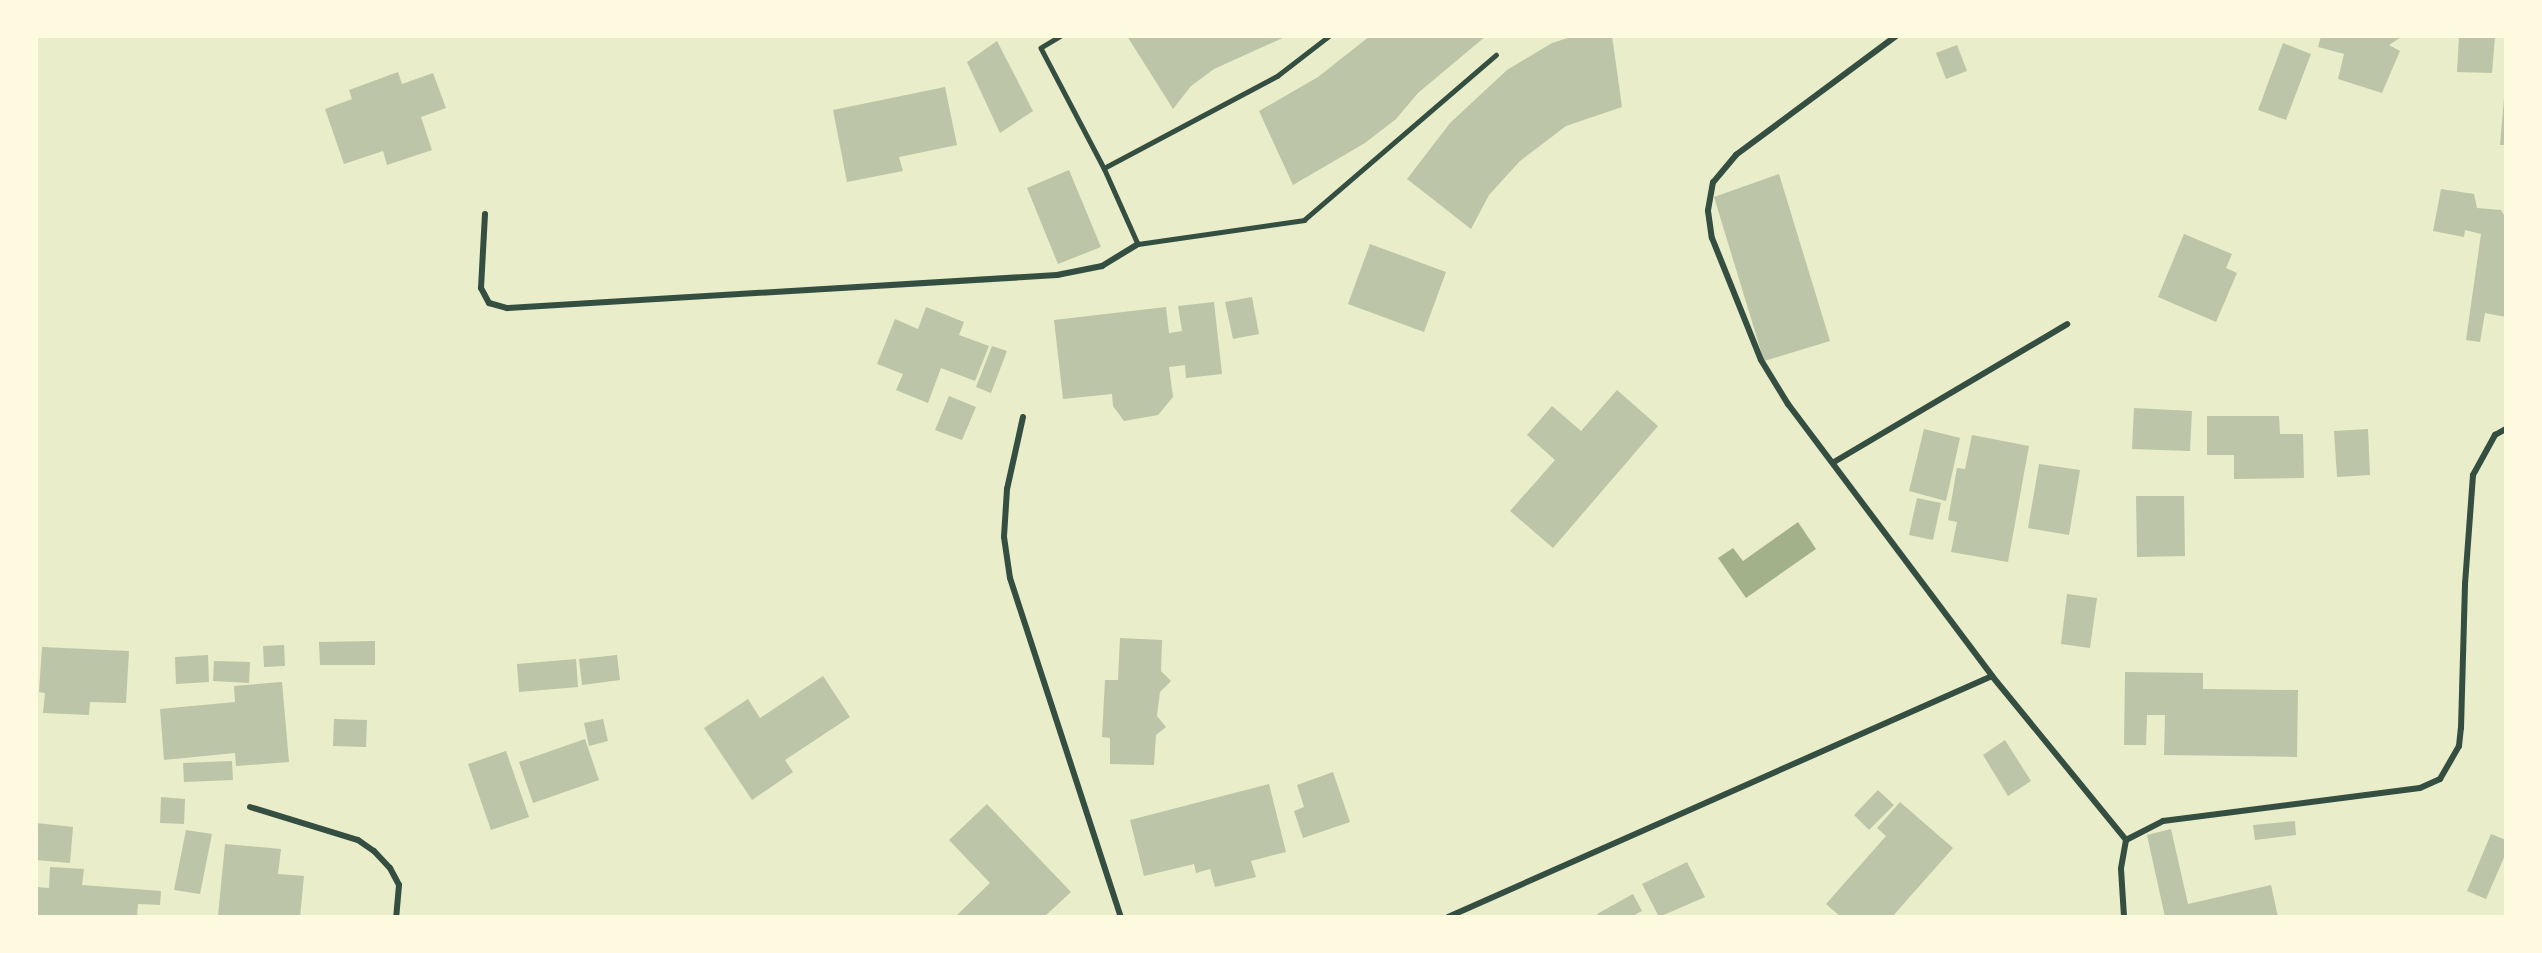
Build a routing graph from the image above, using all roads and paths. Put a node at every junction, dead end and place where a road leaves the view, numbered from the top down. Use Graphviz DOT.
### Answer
graph roads {
  1 [pos="1061,36"];
  2 [pos="1329,36"];
  3 [pos="1896,36"];
  4 [pos="1496,55"];
  5 [pos="1104,168"];
  6 [pos="485,214"];
  7 [pos="1138,244"];
  8 [pos="2067,324"];
  9 [pos="1023,417"];
  10 [pos="2506,429"];
  11 [pos="1834,462"];
  12 [pos="1992,676"];
  13 [pos="250,807"];
  14 [pos="2126,840"];
  15 [pos="396,917"];
  16 [pos="1121,917"];
  17 [pos="1448,917"];
  18 [pos="2124,917"];
  1 -- 5 [label="lane"];
  2 -- 5 [label="lane"];
  3 -- 11 [label="street"];
  4 -- 7 [label="lane"];
  5 -- 7 [label="lane"];
  6 -- 7 [label="street"];
  8 -- 11 [label="street"];
  9 -- 16 [label="street"];
  10 -- 14 [label="street"];
  11 -- 12 [label="street"];
  12 -- 14 [label="street"];
  12 -- 17 [label="street"];
  13 -- 15 [label="street"];
  14 -- 18 [label="street"];
}
